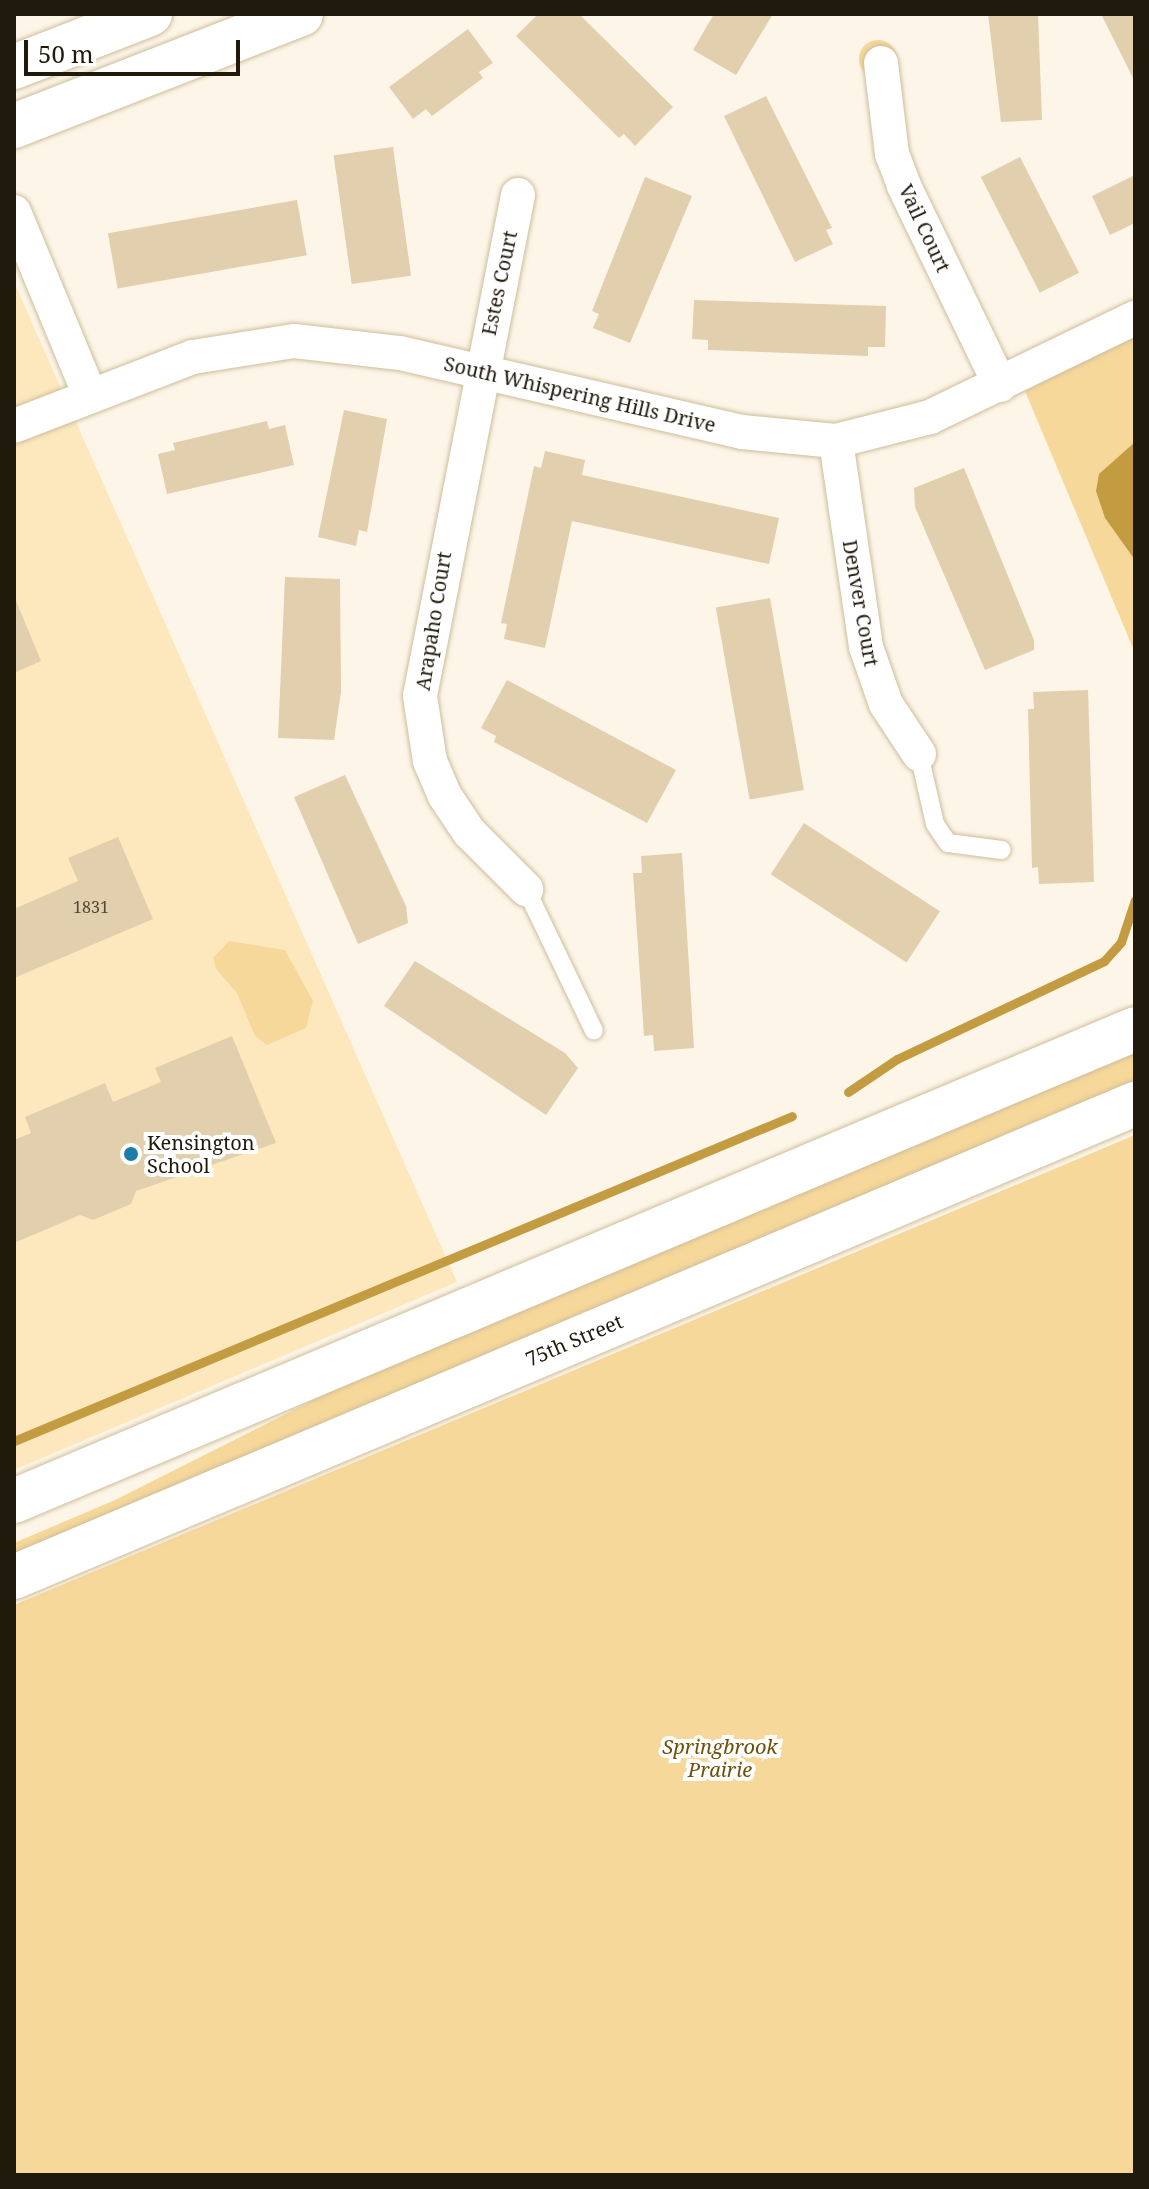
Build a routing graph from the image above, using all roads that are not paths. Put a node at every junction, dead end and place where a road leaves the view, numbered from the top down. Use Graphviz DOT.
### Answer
graph roads {
  1 [pos="150,14"];
  2 [pos="301,14"];
  3 [pos="881,63"];
  4 [pos="14,67"];
  5 [pos="14,126"];
  6 [pos="518,195"];
  7 [pos="14,212"];
  8 [pos="1135,318"];
  9 [pos="480,370"];
  10 [pos="1000,385"];
  11 [pos="89,393"];
  12 [pos="14,426"];
  13 [pos="836,441"];
  14 [pos="919,754"];
  15 [pos="1002,850"];
  16 [pos="526,889"];
  17 [pos="1135,1029"];
  18 [pos="594,1031"];
  19 [pos="1135,1104"];
  20 [pos="14,1501"];
  21 [pos="14,1577"];
  1 -- 4 [label="main road"];
  2 -- 5 [label="main road"];
  3 -- 10 [label="street, Vail Court"];
  6 -- 9 [label="street, Estes Court"];
  7 -- 11 [label="street"];
  8 -- 10 [label="street, South Whispering Hills Drive"];
  9 -- 11 [label="street, South Whispering Hills Drive"];
  9 -- 13 [label="street, South Whispering Hills Drive"];
  9 -- 16 [label="street, Arapaho Court"];
  10 -- 13 [label="street, South Whispering Hills Drive"];
  11 -- 12 [label="street, South Whispering Hills Drive"];
  13 -- 14 [label="street, Denver Court"];
  14 -- 15 [label="lane"];
  16 -- 18 [label="lane"];
  17 -- 20 [label="main road"];
  19 -- 21 [label="main road, 75th Street"];
}
